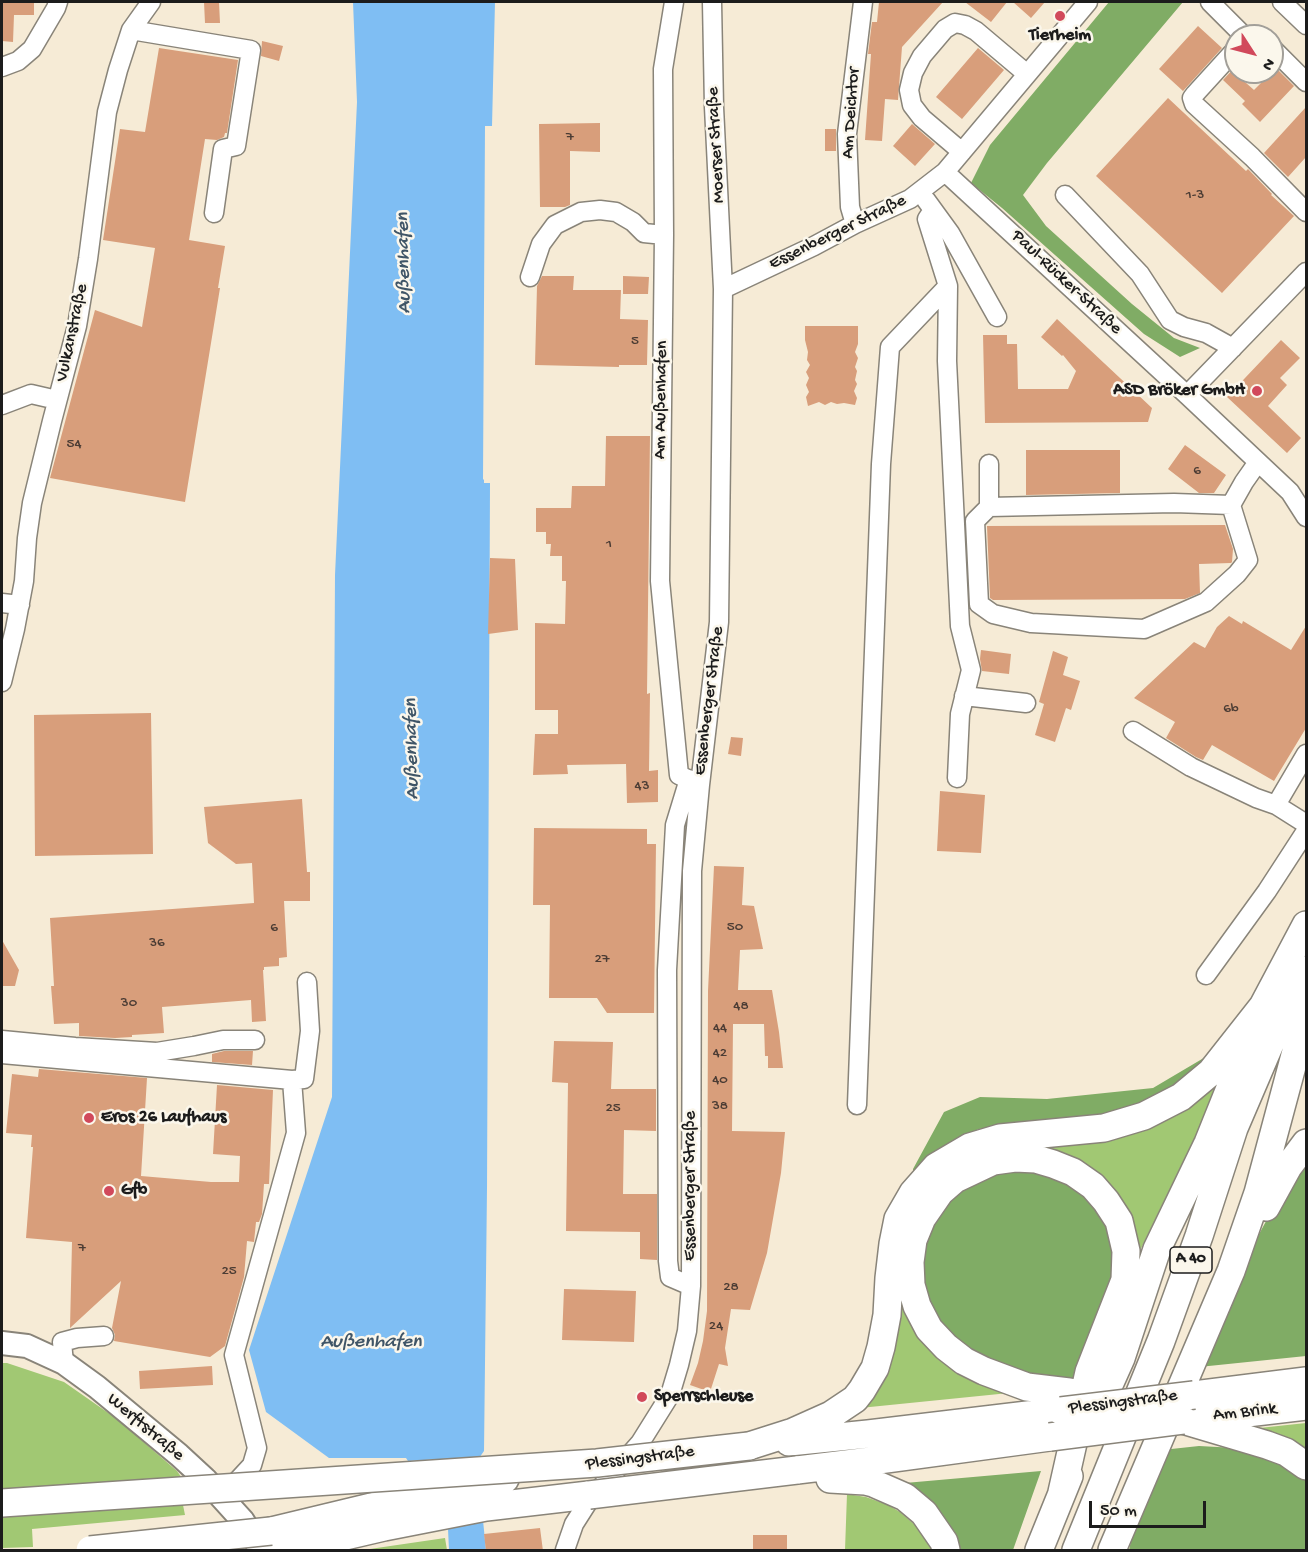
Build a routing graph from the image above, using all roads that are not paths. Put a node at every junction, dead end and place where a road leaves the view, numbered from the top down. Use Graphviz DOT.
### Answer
graph roads {
  1 [pos="58,2"];
  2 [pos="151,2"];
  3 [pos="674,2"];
  4 [pos="712,2"];
  5 [pos="863,2"];
  6 [pos="1088,2"];
  7 [pos="1210,2"];
  8 [pos="1282,2"];
  9 [pos="1233,24"];
  10 [pos="1306,25"];
  11 [pos="131,30"];
  12 [pos="1284,60"];
  13 [pos="1224,62"];
  14 [pos="2,67"];
  15 [pos="1027,74"];
  16 [pos="1306,82"];
  17 [pos="962,152"];
  18 [pos="945,172"];
  19 [pos="920,192"];
  20 [pos="1065,195"];
  21 [pos="933,210"];
  22 [pos="1306,212"];
  23 [pos="214,213"];
  24 [pos="855,224"];
  25 [pos="664,235"];
  26 [pos="1306,272"];
  27 [pos="530,277"];
  28 [pos="948,286"];
  29 [pos="723,289"];
  30 [pos="997,317"];
  31 [pos="1233,348"];
  32 [pos="1187,395"];
  33 [pos="57,400"];
  34 [pos="2,405"];
  35 [pos="1258,462"];
  36 [pos="989,464"];
  37 [pos="1231,505"];
  38 [pos="989,507"];
  39 [pos="1306,518"];
  40 [pos="11,604"];
  41 [pos="3,676"];
  42 [pos="963,696"];
  43 [pos="1026,703"];
  44 [pos="1133,731"];
  45 [pos="1306,754"];
  46 [pos="957,778"];
  47 [pos="694,782"];
  48 [pos="1276,805"];
  49 [pos="1306,824"];
  50 [pos="1306,831"];
  51 [pos="1306,925"];
  52 [pos="1306,970"];
  53 [pos="1206,975"];
  54 [pos="307,982"];
  55 [pos="1263,1006"];
  56 [pos="1306,1014"];
  57 [pos="2,1040"];
  58 [pos="255,1040"];
  59 [pos="2,1054"];
  60 [pos="292,1080"];
  61 [pos="857,1105"];
  62 [pos="1306,1143"];
  63 [pos="1231,1271"];
  64 [pos="691,1286"];
  65 [pos="104,1336"];
  66 [pos="2,1343"];
  67 [pos="64,1363"];
  68 [pos="1306,1381"];
  69 [pos="1194,1395"];
  70 [pos="1065,1401"];
  71 [pos="1306,1406"];
  72 [pos="1183,1420"];
  73 [pos="749,1446"];
  74 [pos="597,1463"];
  75 [pos="1306,1466"];
  76 [pos="872,1472"];
  77 [pos="1062,1492"];
  78 [pos="222,1497"];
  79 [pos="2,1503"];
  80 [pos="1125,1519"];
  81 [pos="269,1544"];
  82 [pos="90,1551"];
  83 [pos="565,1551"];
  84 [pos="946,1551"];
  85 [pos="1039,1551"];
  86 [pos="1076,1551"];
  87 [pos="1112,1551"];
  88 [pos="1122,1551"];
  1 -- 14 [label="street"];
  2 -- 11 [label="street, Vulkanstraße"];
  3 -- 25 [label="street, Am Außenhafen"];
  4 -- 29 [label="street, Moerser Straße"];
  5 -- 24 [label="street, Am Deichtor"];
  6 -- 15 [label="street, Essenberger Straße"];
  7 -- 9 [label="street"];
  8 -- 10 [label="street"];
  11 -- 23 [label="street"];
  11 -- 33 [label="street, Vulkanstraße"];
  12 -- 16 [label="street"];
  13 -- 22 [label="street"];
  15 -- 17 [label="street, Essenberger Straße"];
  15 -- 17 [label="street"];
  17 -- 18 [label="street, Essenberger Straße"];
  18 -- 19 [label="street, Essenberger Straße"];
  18 -- 32 [label="street, Paul-Rücker-Straße"];
  19 -- 21 [label="street"];
  19 -- 24 [label="street, Essenberger Straße"];
  20 -- 31 [label="street"];
  21 -- 28 [label="street"];
  21 -- 30 [label="street"];
  24 -- 29 [label="street, Essenberger Straße"];
  25 -- 27 [label="street"];
  25 -- 47 [label="street, Am Außenhafen"];
  26 -- 31 [label="street"];
  28 -- 42 [label="street"];
  28 -- 61 [label="street"];
  29 -- 47 [label="street, Essenberger Straße"];
  31 -- 32 [label="street"];
  32 -- 35 [label="street, Paul-Rücker-Straße"];
  33 -- 34 [label="street"];
  33 -- 40 [label="street, Vulkanstraße"];
  35 -- 37 [label="street"];
  35 -- 39 [label="street, Paul-Rücker-Straße"];
  36 -- 38 [label="street"];
  37 -- 38 [label="street"];
  37 -- 38 [label="street"];
  40 -- 41 [label="street, Vulkanstraße"];
  42 -- 43 [label="street"];
  42 -- 46 [label="street"];
  44 -- 48 [label="street"];
  45 -- 48 [label="street"];
  47 -- 64 [label="street, Essenberger Straße"];
  47 -- 64 [label="street"];
  48 -- 49 [label="street"];
  50 -- 53 [label="street"];
  51 -- 55 [label="highway, A 40"];
  52 -- 86 [label="highway, A 40"];
  54 -- 60 [label="street"];
  55 -- 73 [label="highway"];
  55 -- 77 [label="highway, A 40"];
  56 -- 63 [label="highway"];
  57 -- 58 [label="street"];
  59 -- 60 [label="street"];
  60 -- 78 [label="street"];
  62 -- 63 [label="highway"];
  63 -- 80 [label="highway"];
  64 -- 83 [label="street, Essenberger Straße"];
  65 -- 67 [label="street"];
  66 -- 67 [label="main road, Werftstraße"];
  67 -- 78 [label="main road, Werftstraße"];
  68 -- 69 [label="highway, Am Brink"];
  69 -- 70 [label="highway, Plessingstraße, bridge"];
  70 -- 73 [label="highway, Plessingstraße"];
  70 -- 77 [label="highway"];
  71 -- 72 [label="highway, Am Brink"];
  72 -- 75 [label="highway"];
  72 -- 76 [label="highway, Plessingstraße, bridge"];
  73 -- 74 [label="highway, Plessingstraße, bridge"];
  74 -- 79 [label="highway, bridge"];
  74 -- 81 [label="highway, Plessingstraße, bridge"];
  76 -- 81 [label="highway, Plessingstraße, bridge"];
  76 -- 84 [label="highway"];
  77 -- 85 [label="highway, A 40"];
  78 -- 81 [label="main road, Werftstraße"];
  80 -- 87 [label="highway"];
  80 -- 88 [label="highway"];
  81 -- 82 [label="highway, Plessingstraße, bridge"];
}
